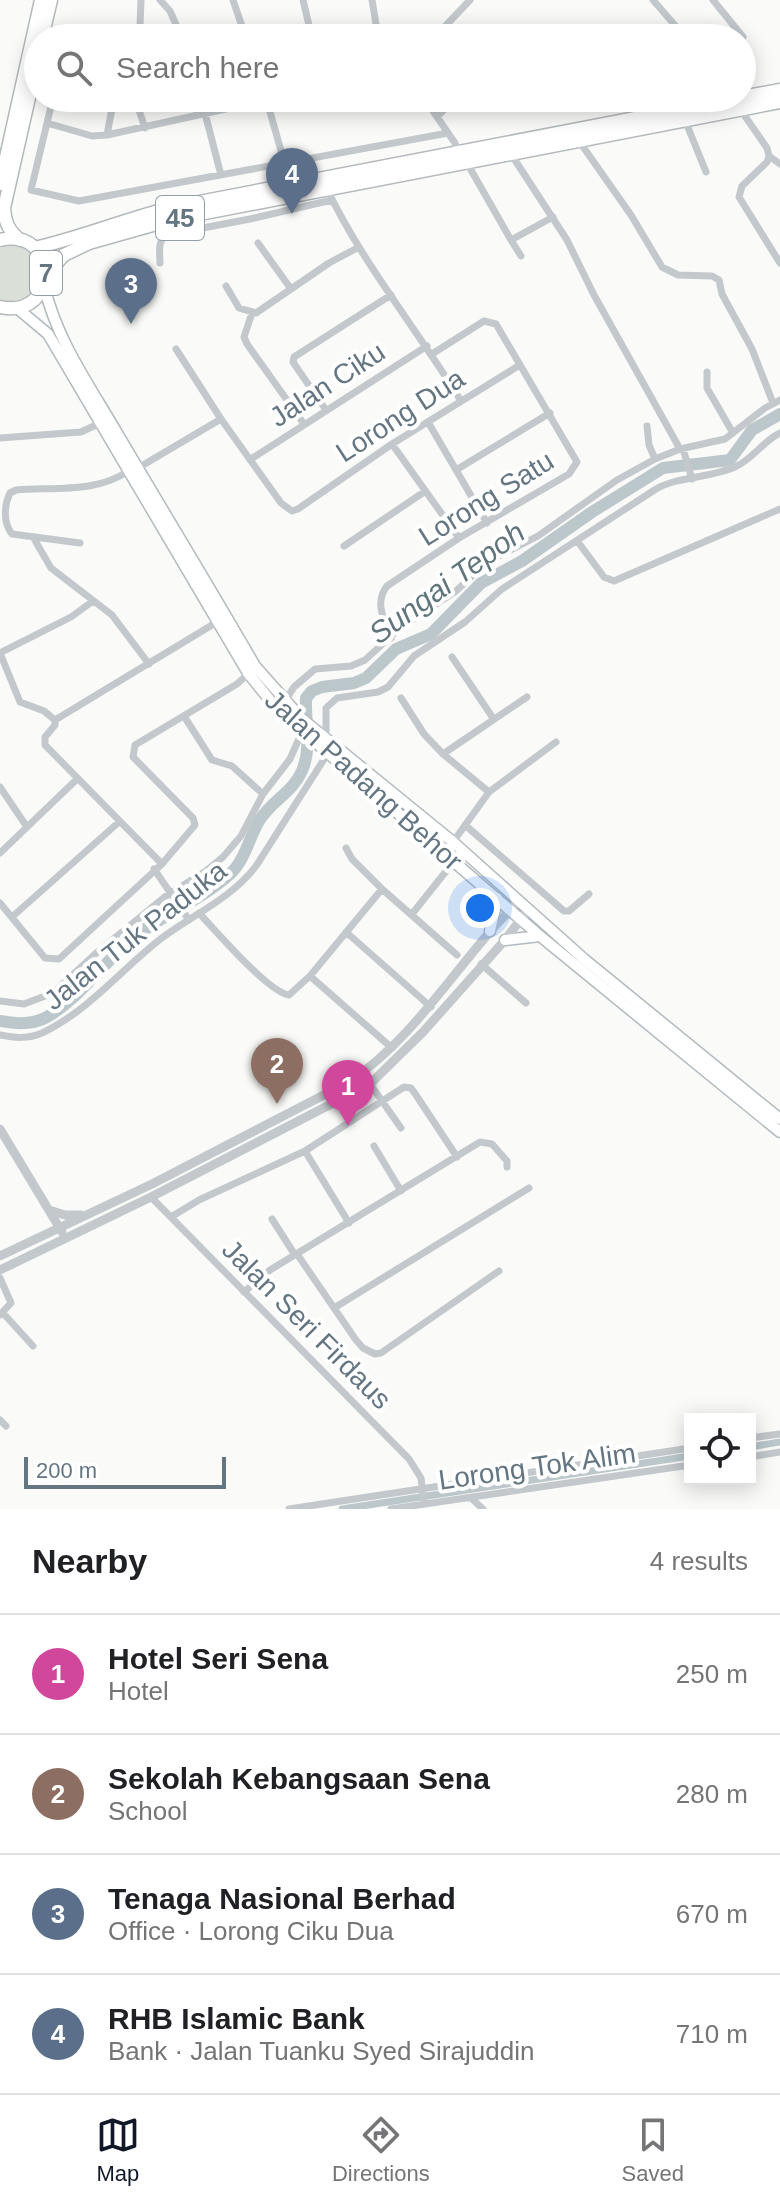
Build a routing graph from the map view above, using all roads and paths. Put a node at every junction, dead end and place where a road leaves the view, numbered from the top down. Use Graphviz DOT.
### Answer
graph roads {
  1 [pos="38,0"];
  2 [pos="51,0"];
  3 [pos="141,0"];
  4 [pos="160,0"];
  5 [pos="233,0"];
  6 [pos="303,0"];
  7 [pos="372,0"];
  8 [pos="470,0"];
  9 [pos="653,0"];
  10 [pos="713,0"];
  11 [pos="35,24"];
  12 [pos="45,24"];
  13 [pos="140,24"];
  14 [pos="176,24"];
  15 [pos="241,24"];
  16 [pos="309,24"];
  17 [pos="376,24"];
  18 [pos="447,24"];
  19 [pos="674,24"];
  20 [pos="732,24"];
  21 [pos="24,67"];
  22 [pos="780,90"];
  23 [pos="756,96"];
  24 [pos="756,101"];
  25 [pos="780,102"];
  26 [pos="26,112"];
  27 [pos="50,112"];
  28 [pos="111,112"];
  29 [pos="140,112"];
  30 [pos="205,112"];
  31 [pos="217,112"];
  32 [pos="270,112"];
  33 [pos="434,112"];
  34 [pos="442,112"];
  35 [pos="675,112"];
  36 [pos="708,112"];
  37 [pos="748,112"];
  38 [pos="206,115"];
  39 [pos="437,117"];
  40 [pos="685,120"];
  41 [pos="651,121"];
  42 [pos="47,123"];
  43 [pos="145,128"];
  44 [pos="448,133"];
  45 [pos="107,135"];
  46 [pos="579,141"];
  47 [pos="3,153"];
  48 [pos="511,154"];
  49 [pos="769,156"];
  50 [pos="462,161"];
  51 [pos="285,162"];
  52 [pos="780,164"];
  53 [pos="706,172"];
  54 [pos="221,175"];
  55 [pos="0,184"];
  56 [pos="284,186"];
  57 [pos="327,190"];
  58 [pos="220,210"];
  59 [pos="553,217"];
  60 [pos="223,224"];
  61 [pos="0,240"];
  62 [pos="20,240"];
  63 [pos="511,240"];
  64 [pos="258,243"];
  65 [pos="359,247"];
  66 [pos="35,248"];
  67 [pos="521,256"];
  68 [pos="160,263"];
  69 [pos="780,263"];
  70 [pos="45,280"];
  71 [pos="226,286"];
  72 [pos="291,289"];
  73 [pos="391,295"];
  74 [pos="0,307"];
  75 [pos="17,308"];
  76 [pos="250,312"];
  77 [pos="427,346"];
  78 [pos="176,349"];
  79 [pos="432,354"];
  80 [pos="520,365"];
  81 [pos="707,372"];
  82 [pos="461,401"];
  83 [pos="776,402"];
  84 [pos="326,410"];
  85 [pos="550,413"];
  86 [pos="221,419"];
  87 [pos="428,422"];
  88 [pos="100,423"];
  89 [pos="304,424"];
  90 [pos="647,426"];
  91 [pos="733,433"];
  92 [pos="780,433"];
  93 [pos="0,438"];
  94 [pos="392,444"];
  95 [pos="683,450"];
  96 [pos="251,459"];
  97 [pos="655,459"];
  98 [pos="133,470"];
  99 [pos="456,470"];
  100 [pos="691,475"];
  101 [pos="424,492"];
  102 [pos="780,509"];
  103 [pos="487,523"];
  104 [pos="33,537"];
  105 [pos="459,538"];
  106 [pos="578,542"];
  107 [pos="80,543"];
  108 [pos="344,546"];
  109 [pos="93,601"];
  110 [pos="217,622"];
  111 [pos="391,638"];
  112 [pos="0,653"];
  113 [pos="452,657"];
  114 [pos="149,664"];
  115 [pos="252,670"];
  116 [pos="527,697"];
  117 [pos="401,698"];
  118 [pos="285,701"];
  119 [pos="184,716"];
  120 [pos="493,718"];
  121 [pos="55,720"];
  122 [pos="302,732"];
  123 [pos="556,742"];
  124 [pos="325,743"];
  125 [pos="443,754"];
  126 [pos="76,780"];
  127 [pos="0,787"];
  128 [pos="489,792"];
  129 [pos="263,794"];
  130 [pos="119,822"];
  131 [pos="465,825"];
  132 [pos="27,827"];
  133 [pos="453,842"];
  134 [pos="346,848"];
  135 [pos="0,853"];
  136 [pos="455,860"];
  137 [pos="158,866"];
  138 [pos="382,889"];
  139 [pos="170,892"];
  140 [pos="589,894"];
  141 [pos="497,898"];
  142 [pos="518,901"];
  143 [pos="0,903"];
  144 [pos="528,909"];
  145 [pos="511,910"];
  146 [pos="199,913"];
  147 [pos="412,914"];
  148 [pos="12,917"];
  149 [pos="188,917"];
  150 [pos="521,919"];
  151 [pos="490,931"];
  152 [pos="346,932"];
  153 [pos="540,936"];
  154 [pos="505,940"];
  155 [pos="457,955"];
  156 [pos="481,964"];
  157 [pos="310,976"];
  158 [pos="0,1001"];
  159 [pos="526,1003"];
  160 [pos="431,1007"];
  161 [pos="0,1035"];
  162 [pos="392,1048"];
  163 [pos="370,1084"];
  164 [pos="384,1102"];
  165 [pos="780,1119"];
  166 [pos="401,1128"];
  167 [pos="0,1129"];
  168 [pos="780,1132"];
  169 [pos="374,1146"];
  170 [pos="305,1151"];
  171 [pos="457,1157"];
  172 [pos="507,1167"];
  173 [pos="529,1188"];
  174 [pos="401,1191"];
  175 [pos="151,1197"];
  176 [pos="49,1210"];
  177 [pos="84,1215"];
  178 [pos="171,1217"];
  179 [pos="272,1219"];
  180 [pos="349,1223"];
  181 [pos="59,1227"];
  182 [pos="66,1237"];
  183 [pos="35,1239"];
  184 [pos="296,1254"];
  185 [pos="0,1256"];
  186 [pos="0,1270"];
  187 [pos="499,1271"];
  188 [pos="0,1278"];
  189 [pos="244,1292"];
  190 [pos="334,1308"];
  191 [pos="1,1314"];
  192 [pos="33,1346"];
  193 [pos="780,1434"];
  194 [pos="756,1437"];
  195 [pos="684,1449"];
  196 [pos="780,1452"];
  197 [pos="756,1456"];
  198 [pos="684,1466"];
  199 [pos="421,1489"];
  200 [pos="472,1499"];
  201 [pos="424,1502"];
  202 [pos="289,1509"];
  203 [pos="391,1509"];
  204 [pos="483,1509"];
  1 -- 11 [label="highway"];
  2 -- 12 [label="highway"];
  3 -- 13 [label="street"];
  4 -- 14 [label="street"];
  5 -- 15 [label="street"];
  6 -- 16 [label="street"];
  7 -- 17 [label="street"];
  8 -- 18 [label="street"];
  9 -- 19 [label="street"];
  10 -- 20 [label="street"];
  21 -- 47 [label="highway"];
  22 -- 23 [label="highway, 45"];
  24 -- 25 [label="highway, 45"];
  26 -- 62 [label="highway, 7"];
  27 -- 42 [label="street"];
  28 -- 45 [label="street"];
  29 -- 43 [label="street"];
  30 -- 38 [label="street"];
  31 -- 38 [label="street"];
  32 -- 51 [label="street"];
  33 -- 39 [label="street"];
  34 -- 39 [label="street"];
  35 -- 41 [label="highway, 45"];
  36 -- 40 [label="highway, 45"];
  37 -- 49 [label="street"];
  38 -- 43 [label="street"];
  38 -- 54 [label="street"];
  39 -- 44 [label="street"];
  40 -- 41 [label="highway, 45"];
  40 -- 53 [label="street"];
  41 -- 46 [label="highway, 45"];
  41 -- 50 [label="highway, 45"];
  42 -- 45 [label="street"];
  42 -- 54 [label="street"];
  43 -- 45 [label="street"];
  44 -- 50 [label="street"];
  44 -- 51 [label="street"];
  46 -- 48 [label="highway, 45"];
  46 -- 83 [label="street"];
  47 -- 55 [label="highway"];
  48 -- 50 [label="highway, 45"];
  48 -- 59 [label="street"];
  49 -- 52 [label="street"];
  49 -- 69 [label="street"];
  50 -- 57 [label="highway, 45"];
  50 -- 63 [label="street"];
  51 -- 54 [label="street"];
  51 -- 56 [label="street"];
  56 -- 57 [label="highway, 45"];
  56 -- 66 [label="highway, 45"];
  57 -- 58 [label="highway, 45"];
  57 -- 60 [label="street"];
  57 -- 65 [label="street"];
  58 -- 60 [label="street"];
  58 -- 70 [label="highway, 45"];
  59 -- 63 [label="street"];
  59 -- 95 [label="street"];
  60 -- 68 [label="street"];
  61 -- 62 [label="highway, 7"];
  62 -- 66 [label="highway, 7"];
  63 -- 67 [label="street"];
  64 -- 72 [label="street"];
  65 -- 72 [label="street"];
  65 -- 73 [label="street"];
  66 -- 70 [label="highway, 7"];
  70 -- 75 [label="highway, 7"];
  70 -- 98 [label="main road, Jalan Padang Behor"];
  71 -- 76 [label="street"];
  72 -- 76 [label="street"];
  73 -- 77 [label="street"];
  73 -- 84 [label="street"];
  74 -- 75 [label="highway, 7"];
  75 -- 88 [label="main road, Jalan Padang Behor"];
  76 -- 89 [label="street"];
  77 -- 79 [label="street"];
  77 -- 84 [label="street, Jalan Ciku"];
  78 -- 86 [label="street"];
  79 -- 80 [label="street, Lorong Satu"];
  79 -- 82 [label="street"];
  80 -- 82 [label="street, Lorong Dua"];
  80 -- 85 [label="street, Lorong Satu"];
  81 -- 91 [label="street"];
  82 -- 87 [label="street, Lorong Dua"];
  83 -- 91 [label="street"];
  84 -- 89 [label="street, Jalan Ciku"];
  85 -- 99 [label="street"];
  85 -- 103 [label="street, Lorong Satu"];
  86 -- 96 [label="street"];
  86 -- 98 [label="street"];
  87 -- 94 [label="street, Lorong Dua"];
  87 -- 99 [label="street"];
  88 -- 93 [label="street"];
  88 -- 98 [label="main road, Jalan Padang Behor"];
  89 -- 96 [label="street, Jalan Ciku"];
  90 -- 97 [label="street"];
  91 -- 95 [label="street"];
  92 -- 100 [label="street"];
  94 -- 96 [label="street, Lorong Dua"];
  94 -- 101 [label="street"];
  95 -- 97 [label="street"];
  95 -- 100 [label="street"];
  97 -- 111 [label="street"];
  98 -- 104 [label="street"];
  98 -- 110 [label="main road, Jalan Padang Behor"];
  98 -- 115 [label="main road, Jalan Padang Behor"];
  99 -- 103 [label="street"];
  100 -- 106 [label="street"];
  101 -- 105 [label="street"];
  101 -- 108 [label="street"];
  102 -- 106 [label="street"];
  103 -- 105 [label="street, Lorong Satu"];
  104 -- 107 [label="street"];
  104 -- 109 [label="street"];
  105 -- 111 [label="street, Lorong Satu"];
  106 -- 124 [label="street"];
  109 -- 112 [label="street"];
  109 -- 114 [label="street"];
  110 -- 114 [label="street"];
  110 -- 115 [label="main road, Jalan Padang Behor"];
  111 -- 118 [label="street"];
  112 -- 121 [label="street"];
  113 -- 120 [label="street"];
  114 -- 121 [label="street"];
  115 -- 118 [label="main road, Jalan Padang Behor"];
  115 -- 119 [label="street"];
  115 -- 122 [label="main road, Jalan Padang Behor"];
  116 -- 120 [label="street"];
  117 -- 125 [label="street"];
  118 -- 124 [label="main road, Jalan Padang Behor"];
  119 -- 129 [label="street"];
  119 -- 137 [label="street"];
  120 -- 125 [label="street"];
  121 -- 126 [label="street"];
  122 -- 124 [label="main road, Jalan Padang Behor"];
  122 -- 129 [label="street"];
  123 -- 128 [label="street"];
  124 -- 133 [label="main road, Jalan Padang Behor"];
  124 -- 136 [label="main road, Jalan Padang Behor"];
  124 -- 146 [label="street, Jalan Tuk Paduka"];
  125 -- 128 [label="street"];
  126 -- 130 [label="street"];
  126 -- 132 [label="street"];
  127 -- 132 [label="street"];
  128 -- 131 [label="street"];
  129 -- 139 [label="street"];
  130 -- 137 [label="street"];
  130 -- 148 [label="street"];
  131 -- 133 [label="street"];
  131 -- 140 [label="street"];
  132 -- 135 [label="street"];
  133 -- 142 [label="main road, Jalan Padang Behor"];
  134 -- 138 [label="street"];
  136 -- 141 [label="main road, Jalan Padang Behor"];
  136 -- 147 [label="street"];
  137 -- 139 [label="street"];
  137 -- 148 [label="street"];
  138 -- 147 [label="street"];
  138 -- 152 [label="street"];
  139 -- 149 [label="street"];
  139 -- 158 [label="street"];
  141 -- 145 [label="main road, Jalan Padang Behor"];
  141 -- 151 [label="main road"];
  142 -- 144 [label="main road, Jalan Padang Behor"];
  142 -- 145 [label="street"];
  143 -- 148 [label="street"];
  144 -- 150 [label="street"];
  144 -- 165 [label="main road, Jalan Padang Behor"];
  145 -- 150 [label="main road, Jalan Padang Behor"];
  145 -- 151 [label="street"];
  146 -- 149 [label="street, Jalan Tuk Paduka"];
  146 -- 157 [label="street"];
  147 -- 155 [label="street"];
  149 -- 161 [label="street, Jalan Tuk Paduka"];
  150 -- 153 [label="main road, Jalan Padang Behor"];
  150 -- 154 [label="street"];
  151 -- 160 [label="street"];
  152 -- 157 [label="street"];
  152 -- 160 [label="street"];
  153 -- 154 [label="main road"];
  153 -- 168 [label="main road, Jalan Padang Behor"];
  154 -- 156 [label="street"];
  156 -- 159 [label="street"];
  156 -- 163 [label="street"];
  157 -- 162 [label="street"];
  160 -- 162 [label="street"];
  162 -- 177 [label="street"];
  163 -- 164 [label="street"];
  163 -- 175 [label="street"];
  164 -- 166 [label="street"];
  164 -- 170 [label="street"];
  164 -- 171 [label="street"];
  167 -- 176 [label="street"];
  169 -- 174 [label="street"];
  170 -- 178 [label="street"];
  170 -- 180 [label="street"];
  171 -- 172 [label="street"];
  171 -- 174 [label="street"];
  173 -- 190 [label="street"];
  174 -- 180 [label="street"];
  175 -- 178 [label="street, Jalan Seri Firdaus"];
  175 -- 182 [label="street"];
  176 -- 177 [label="street"];
  176 -- 181 [label="street"];
  176 -- 183 [label="street"];
  177 -- 181 [label="street"];
  178 -- 189 [label="street, Jalan Seri Firdaus"];
  179 -- 184 [label="street"];
  180 -- 184 [label="street"];
  181 -- 182 [label="street"];
  181 -- 183 [label="street"];
  182 -- 186 [label="street"];
  183 -- 185 [label="street"];
  184 -- 189 [label="street"];
  184 -- 190 [label="street"];
  187 -- 190 [label="street"];
  188 -- 191 [label="street"];
  189 -- 199 [label="street, Jalan Seri Firdaus"];
  191 -- 192 [label="street"];
  193 -- 194 [label="street"];
  195 -- 199 [label="street"];
  196 -- 197 [label="street"];
  198 -- 200 [label="street, Lorong Tok Alim"];
  199 -- 201 [label="street, Jalan Seri Firdaus"];
  199 -- 202 [label="street"];
  200 -- 201 [label="street, Lorong Tok Alim"];
  200 -- 204 [label="street"];
  201 -- 203 [label="street, Lorong Tok Alim"];
}
